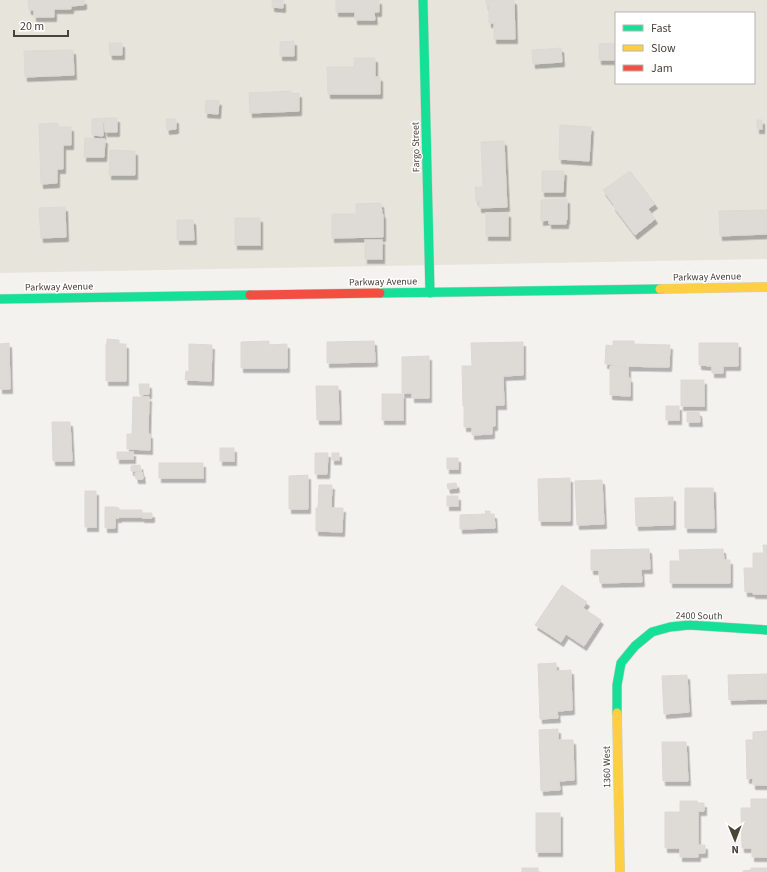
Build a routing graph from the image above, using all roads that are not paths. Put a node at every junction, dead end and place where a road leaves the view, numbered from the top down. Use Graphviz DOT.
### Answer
graph roads {
  1 [pos="423,0"];
  2 [pos="767,287"];
  3 [pos="430,293"];
  4 [pos="0,299"];
  5 [pos="767,630"];
  6 [pos="621,663"];
  7 [pos="620,872"];
  1 -- 3 [label="street, Fargo Street"];
  2 -- 3 [label="street, Parkway Avenue"];
  3 -- 4 [label="street, Parkway Avenue"];
  5 -- 6 [label="street, 2400 South"];
  6 -- 7 [label="street, 1360 West"];
}
